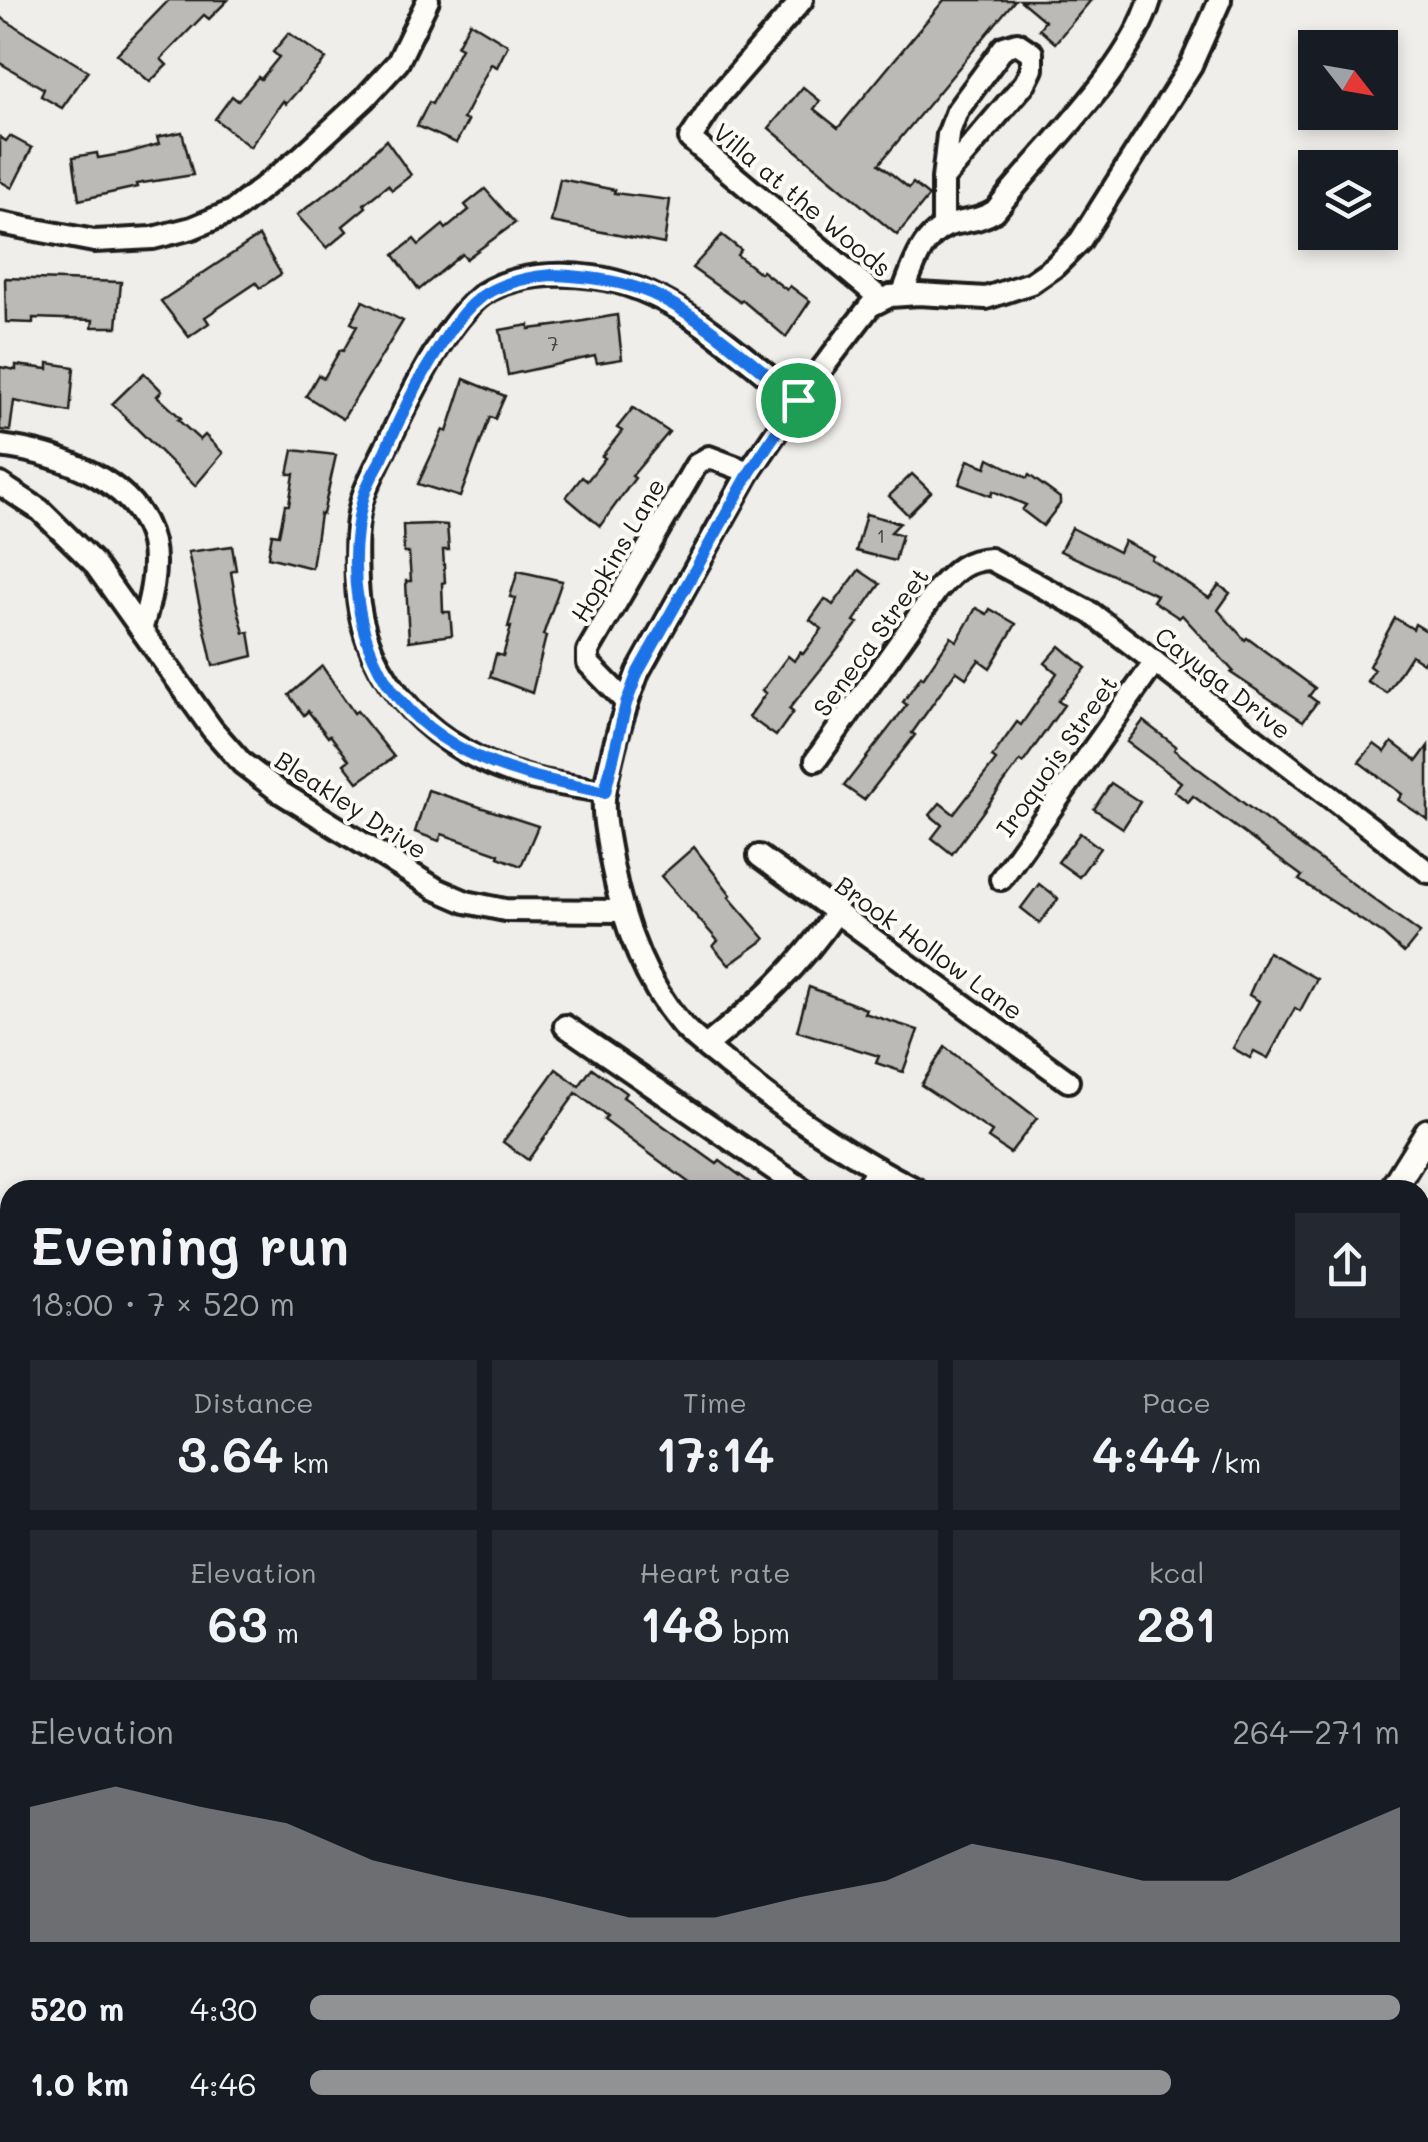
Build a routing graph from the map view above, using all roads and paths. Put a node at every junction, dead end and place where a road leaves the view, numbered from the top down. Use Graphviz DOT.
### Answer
graph roads {
  1 [pos="428,0"];
  2 [pos="802,0"];
  3 [pos="1150,0"];
  4 [pos="1220,0"];
  5 [pos="943,179"];
  6 [pos="0,223"];
  7 [pos="943,227"];
  8 [pos="902,295"];
  9 [pos="881,300"];
  10 [pos="798,400"];
  11 [pos="0,446"];
  12 [pos="750,472"];
  13 [pos="0,484"];
  14 [pos="974,560"];
  15 [pos="142,627"];
  16 [pos="1155,662"];
  17 [pos="626,704"];
  18 [pos="816,760"];
  19 [pos="605,792"];
  20 [pos="759,856"];
  21 [pos="1428,872"];
  22 [pos="1001,879"];
  23 [pos="620,911"];
  24 [pos="837,911"];
  25 [pos="565,1026"];
  26 [pos="706,1046"];
  27 [pos="1068,1081"];
  28 [pos="1428,1132"];
  29 [pos="877,1168"];
  30 [pos="789,1180"];
  31 [pos="870,1180"];
  32 [pos="899,1180"];
  33 [pos="1398,1180"];
  1 -- 6 [label="street"];
  2 -- 9 [label="street, Villa at the Woods"];
  3 -- 7 [label="street"];
  4 -- 8 [label="street"];
  5 -- 5 [label="street"];
  5 -- 7 [label="street"];
  7 -- 8 [label="street"];
  8 -- 9 [label="street"];
  9 -- 10 [label="street"];
  10 -- 12 [label="street"];
  10 -- 19 [label="street"];
  11 -- 15 [label="street"];
  12 -- 17 [label="street"];
  12 -- 17 [label="street, Hopkins Lane"];
  13 -- 15 [label="street, Bleakley Drive"];
  14 -- 16 [label="street, Cayuga Drive"];
  14 -- 18 [label="street, Seneca Street"];
  15 -- 23 [label="street, Bleakley Drive"];
  16 -- 21 [label="street, Cayuga Drive"];
  16 -- 22 [label="street, Iroquois Street"];
  17 -- 19 [label="street"];
  19 -- 23 [label="street"];
  20 -- 24 [label="street, Brook Hollow Lane"];
  23 -- 26 [label="street"];
  24 -- 26 [label="street"];
  24 -- 27 [label="street, Brook Hollow Lane"];
  25 -- 30 [label="street"];
  26 -- 29 [label="street"];
  28 -- 33 [label="main road"];
  29 -- 31 [label="street"];
  29 -- 32 [label="street"];
}
